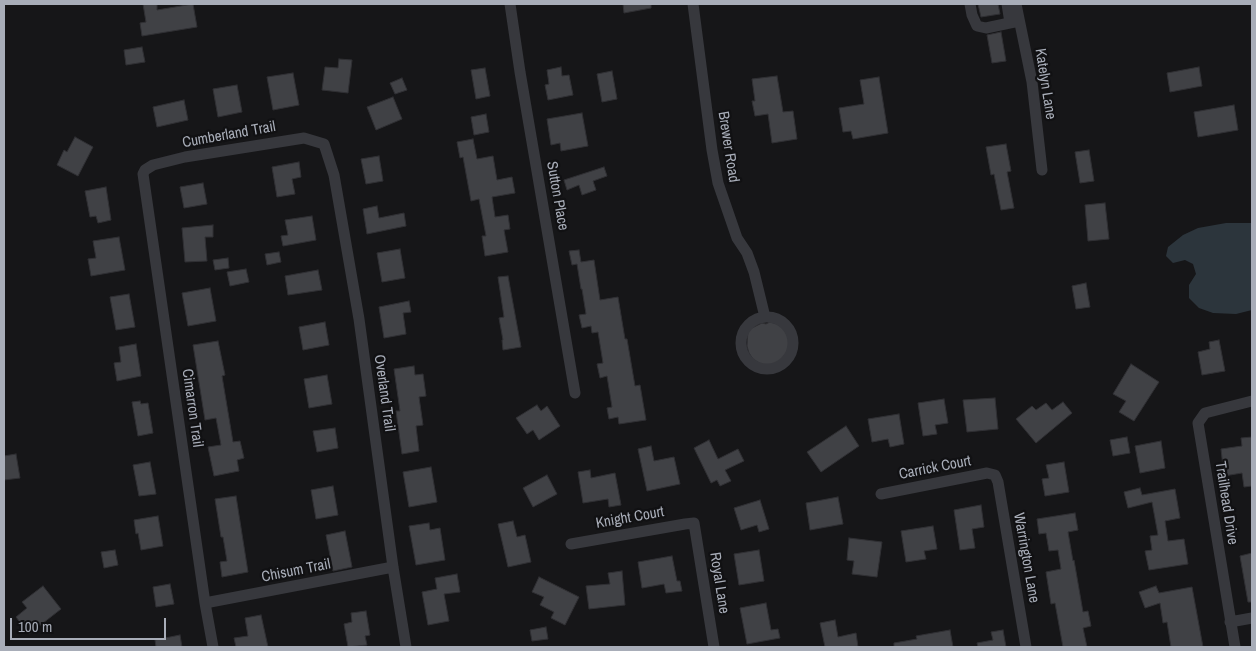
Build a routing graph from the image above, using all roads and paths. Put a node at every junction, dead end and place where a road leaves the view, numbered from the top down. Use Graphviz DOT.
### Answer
graph roads {
  1 [pos="510,4"];
  2 [pos="693,4"];
  3 [pos="970,4"];
  4 [pos="1007,4"];
  5 [pos="1016,4"];
  6 [pos="1014,22"];
  7 [pos="324,144"];
  8 [pos="1042,170"];
  9 [pos="143,174"];
  10 [pos="765,317"];
  11 [pos="575,393"];
  12 [pos="1252,401"];
  13 [pos="995,475"];
  14 [pos="881,494"];
  15 [pos="694,523"];
  16 [pos="571,544"];
  17 [pos="393,568"];
  18 [pos="205,603"];
  19 [pos="1252,618"];
  20 [pos="1230,622"];
  21 [pos="212,647"];
  22 [pos="406,647"];
  23 [pos="714,647"];
  24 [pos="1026,647"];
  25 [pos="1235,647"];
  1 -- 11 [label="street, Sutton Place"];
  2 -- 10 [label="street, Brewer Road"];
  3 -- 6 [label="street"];
  4 -- 6 [label="street"];
  5 -- 6 [label="street, Katelyn Lane"];
  6 -- 8 [label="street, Katelyn Lane"];
  7 -- 9 [label="street, Cumberland Trail"];
  7 -- 17 [label="street, Overland Trail"];
  9 -- 18 [label="street, Cimarron Trail"];
  10 -- 10 [label="street"];
  12 -- 20 [label="street, Trailhead Drive"];
  13 -- 14 [label="street, Carrick Court"];
  13 -- 24 [label="street, Warrington Lane"];
  15 -- 16 [label="street, Knight Court"];
  15 -- 23 [label="street, Royal Lane"];
  17 -- 18 [label="street, Chisum Trail"];
  17 -- 22 [label="street, Overland Trail"];
  18 -- 21 [label="street, Cimarron Trail"];
  19 -- 20 [label="street"];
  20 -- 25 [label="street, Trailhead Drive"];
}
